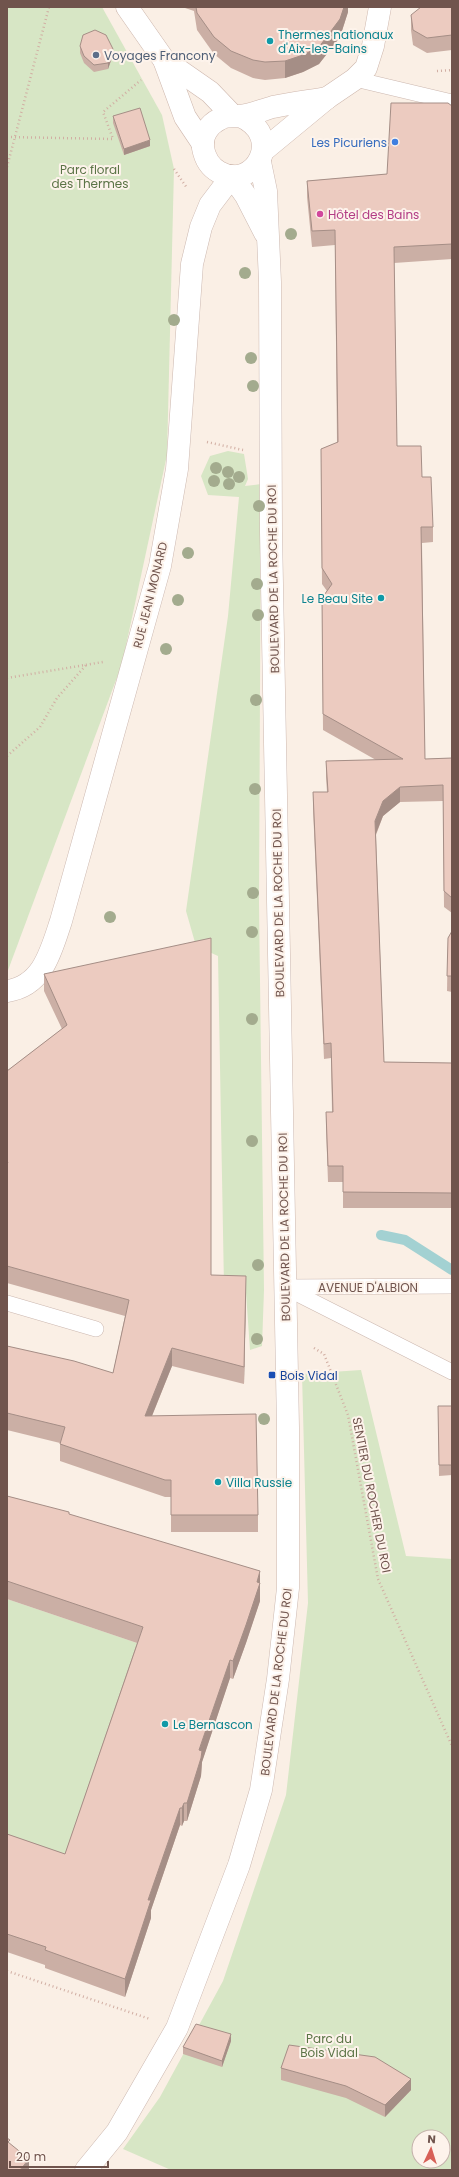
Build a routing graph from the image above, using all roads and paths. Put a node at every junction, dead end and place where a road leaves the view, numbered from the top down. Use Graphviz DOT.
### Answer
graph roads {
  1 [pos="49,7"];
  2 [pos="127,7"];
  3 [pos="380,7"];
  4 [pos="164,60"];
  5 [pos="355,79"];
  6 [pos="327,98"];
  7 [pos="452,102"];
  8 [pos="236,116"];
  9 [pos="7,136"];
  10 [pos="15,137"];
  11 [pos="203,144"];
  12 [pos="262,156"];
  13 [pos="7,167"];
  14 [pos="232,176"];
  15 [pos="268,240"];
  16 [pos="179,437"];
  17 [pos="245,450"];
  18 [pos="134,659"];
  19 [pos="87,663"];
  20 [pos="7,678"];
  21 [pos="7,756"];
  22 [pos="7,991"];
  23 [pos="452,1286"];
  24 [pos="284,1287"];
  25 [pos="7,1303"];
  26 [pos="96,1329"];
  27 [pos="285,1329"];
  28 [pos="452,1372"];
  29 [pos="452,1746"];
  30 [pos="7,1971"];
  31 [pos="178,2028"];
  32 [pos="86,2170"];
  1 -- 10 [label="path"];
  2 -- 4 [label="street"];
  3 -- 5 [label="street"];
  4 -- 8 [label="street"];
  4 -- 10 [label="path"];
  4 -- 11 [label="street"];
  5 -- 6 [label="street"];
  5 -- 7 [label="lane"];
  6 -- 8 [label="street"];
  6 -- 12 [label="street"];
  8 -- 11 [label="street"];
  8 -- 12 [label="street"];
  9 -- 10 [label="path"];
  10 -- 13 [label="path"];
  11 -- 14 [label="street"];
  12 -- 14 [label="street"];
  12 -- 15 [label="street, BOULEVARD DE LA ROCHE DU ROI"];
  14 -- 15 [label="street, BOULEVARD DE LA ROCHE DU ROI"];
  14 -- 16 [label="street, RUE JEAN MONARD"];
  15 -- 24 [label="street, BOULEVARD DE LA ROCHE DU ROI"];
  16 -- 17 [label="path"];
  16 -- 18 [label="street, RUE JEAN MONARD"];
  18 -- 19 [label="path"];
  18 -- 22 [label="street, RUE JEAN MONARD"];
  19 -- 20 [label="path"];
  19 -- 21 [label="path"];
  23 -- 24 [label="lane, AVENUE D'ALBION"];
  24 -- 27 [label="street, BOULEVARD DE LA ROCHE DU ROI"];
  24 -- 28 [label="lane"];
  25 -- 26 [label="lane"];
  27 -- 29 [label="path, SENTIER DU ROCHER DU ROI"];
  27 -- 31 [label="street, BOULEVARD DE LA ROCHE DU ROI"];
  30 -- 31 [label="path"];
  31 -- 32 [label="street, BOULEVARD DE LA ROCHE DU ROI"];
}
